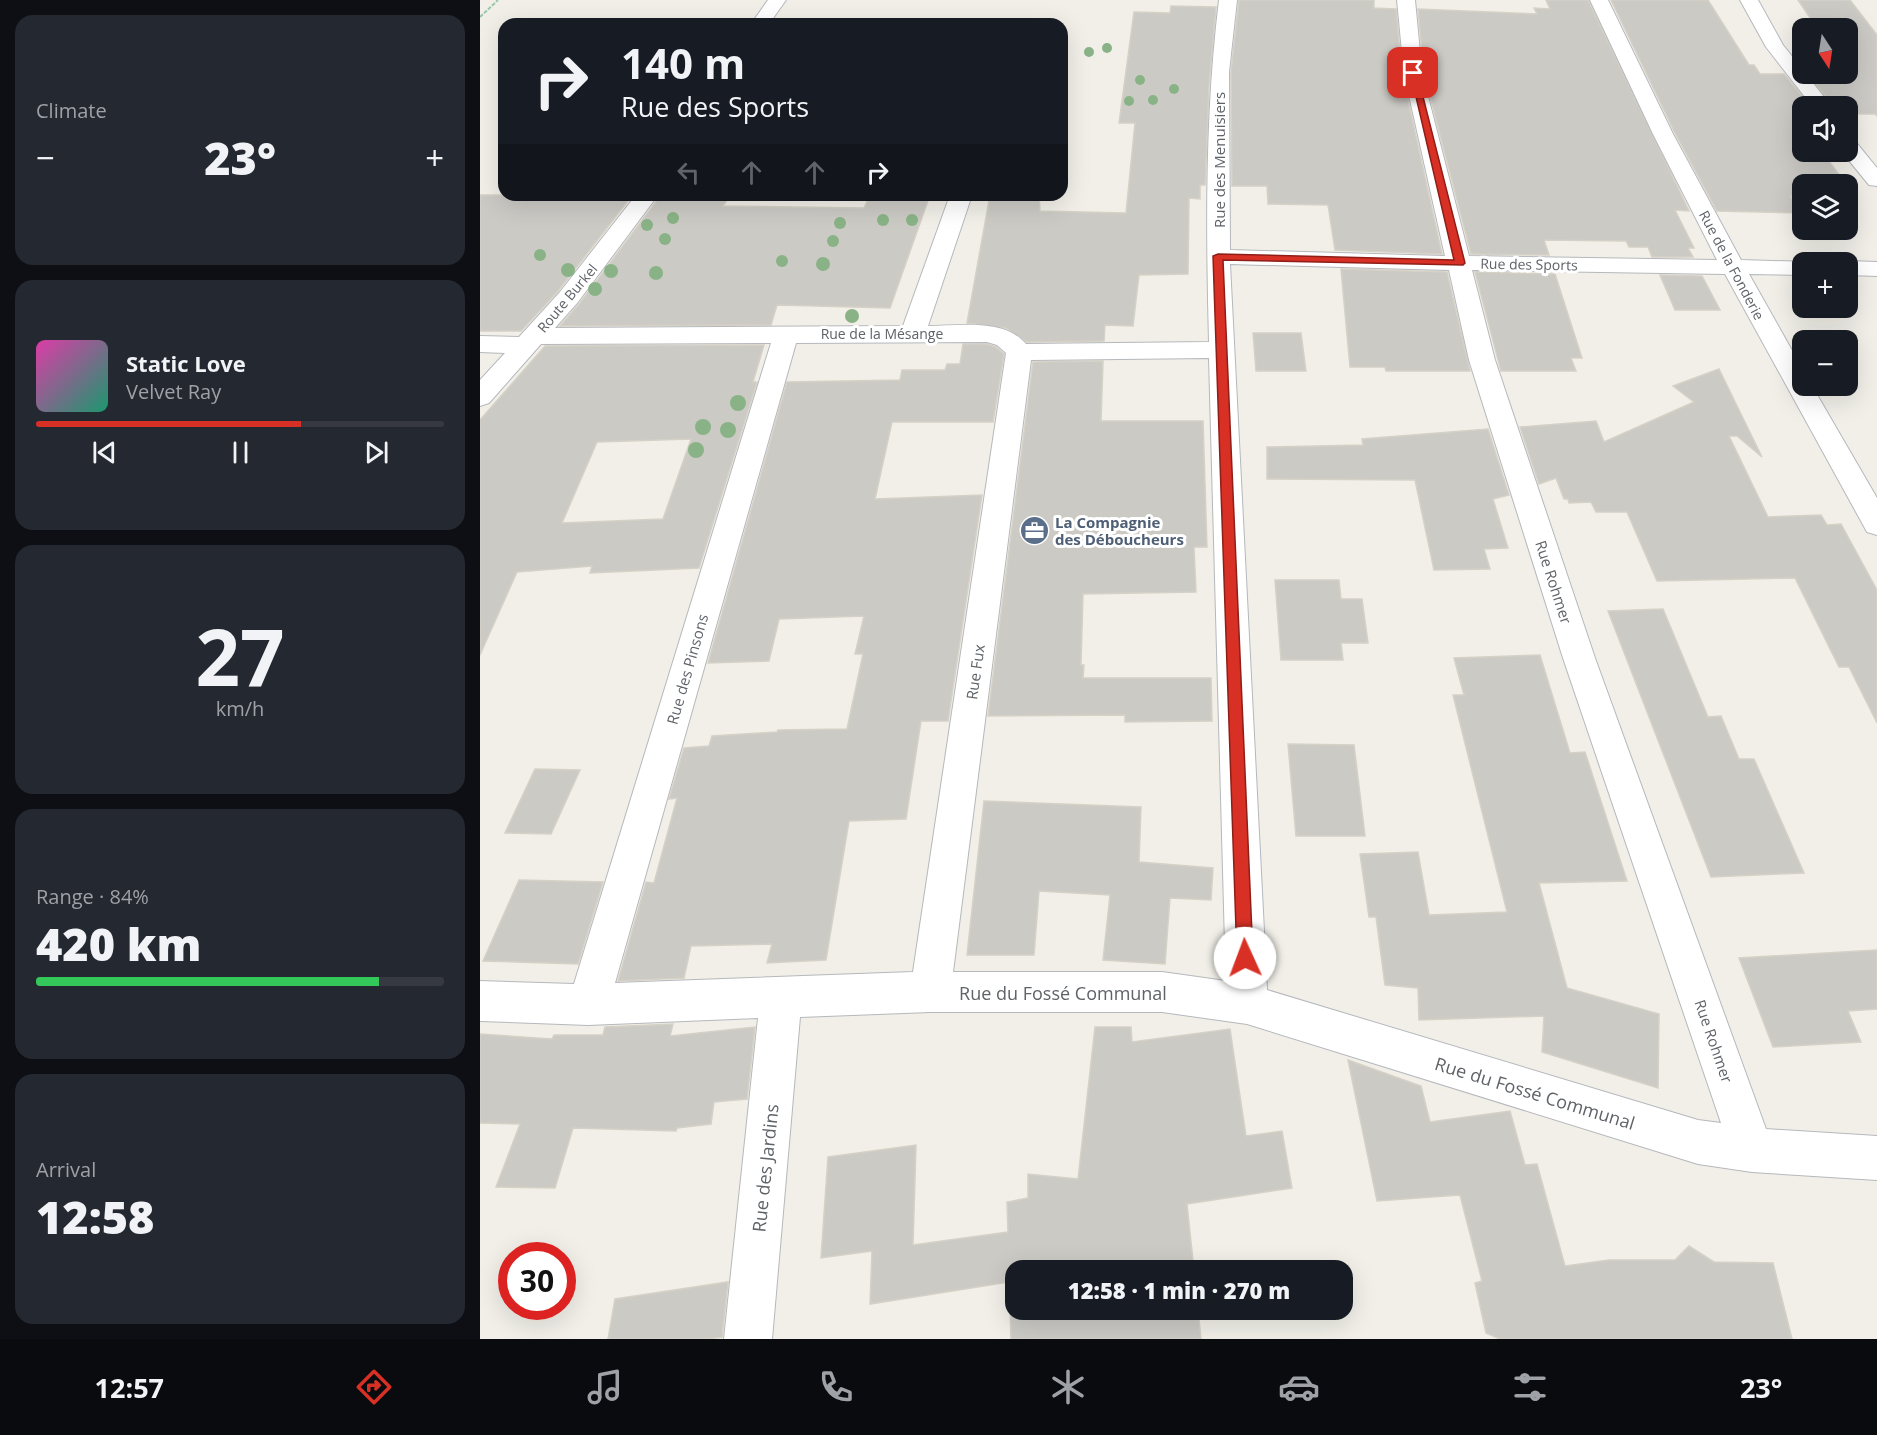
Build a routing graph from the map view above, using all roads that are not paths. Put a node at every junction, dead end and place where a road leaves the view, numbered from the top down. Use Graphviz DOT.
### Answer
graph roads {
  1 [pos="777,0"];
  2 [pos="1228,0"];
  3 [pos="1406,0"];
  4 [pos="1599,0"];
  5 [pos="1749,0"];
  6 [pos="764,18"];
  7 [pos="1814,96"];
  8 [pos="1858,160"];
  9 [pos="1877,180"];
  10 [pos="642,201"];
  11 [pos="958,201"];
  12 [pos="1218,256"];
  13 [pos="1460,263"];
  14 [pos="1732,266"];
  15 [pos="1792,268"];
  16 [pos="1858,268"];
  17 [pos="1877,269"];
  18 [pos="914,332"];
  19 [pos="786,334"];
  20 [pos="531,341"];
  21 [pos="480,344"];
  22 [pos="1222,350"];
  23 [pos="1019,352"];
  24 [pos="480,397"];
  25 [pos="1877,524"];
  26 [pos="930,992"];
  27 [pos="782,997"];
  28 [pos="480,1001"];
  29 [pos="1247,1004"];
  30 [pos="588,1005"];
  31 [pos="1752,1150"];
  32 [pos="1877,1158"];
  33 [pos="748,1339"];
  1 -- 6 [label="street"];
  2 -- 12 [label="street, Rue des Menuisiers"];
  3 -- 13 [label="street, Rue Rohmer"];
  4 -- 14 [label="street, Rue de la Fonderie"];
  5 -- 7 [label="street"];
  8 -- 9 [label="street"];
  10 -- 20 [label="street, Route Burkel"];
  11 -- 18 [label="street"];
  12 -- 13 [label="street, Rue des Sports"];
  12 -- 22 [label="street, Rue des Menuisiers"];
  13 -- 14 [label="street, Rue des Sports"];
  13 -- 31 [label="street, Rue Rohmer"];
  14 -- 15 [label="street, Rue des Sports"];
  14 -- 25 [label="street, Rue de la Fonderie"];
  16 -- 17 [label="street"];
  18 -- 19 [label="street, Rue de la Mésange"];
  18 -- 23 [label="street, Rue de la Mésange"];
  19 -- 20 [label="street, Rue de la Mésange"];
  19 -- 30 [label="street, Rue des Pinsons"];
  20 -- 21 [label="street, Rue de la Mésange"];
  20 -- 24 [label="street, Route Burkel"];
  22 -- 23 [label="street"];
  22 -- 29 [label="street, Rue des Menuisiers"];
  23 -- 26 [label="street, Rue Fux"];
  26 -- 27 [label="street, Rue du Fossé Communal"];
  26 -- 29 [label="street, Rue du Fossé Communal"];
  27 -- 30 [label="street, Rue du Fossé Communal"];
  27 -- 33 [label="street, Rue des Jardins"];
  28 -- 30 [label="street, Rue du Fossé Communal"];
  29 -- 31 [label="street, Rue du Fossé Communal"];
  31 -- 32 [label="street, Rue du Fossé Communal"];
}
